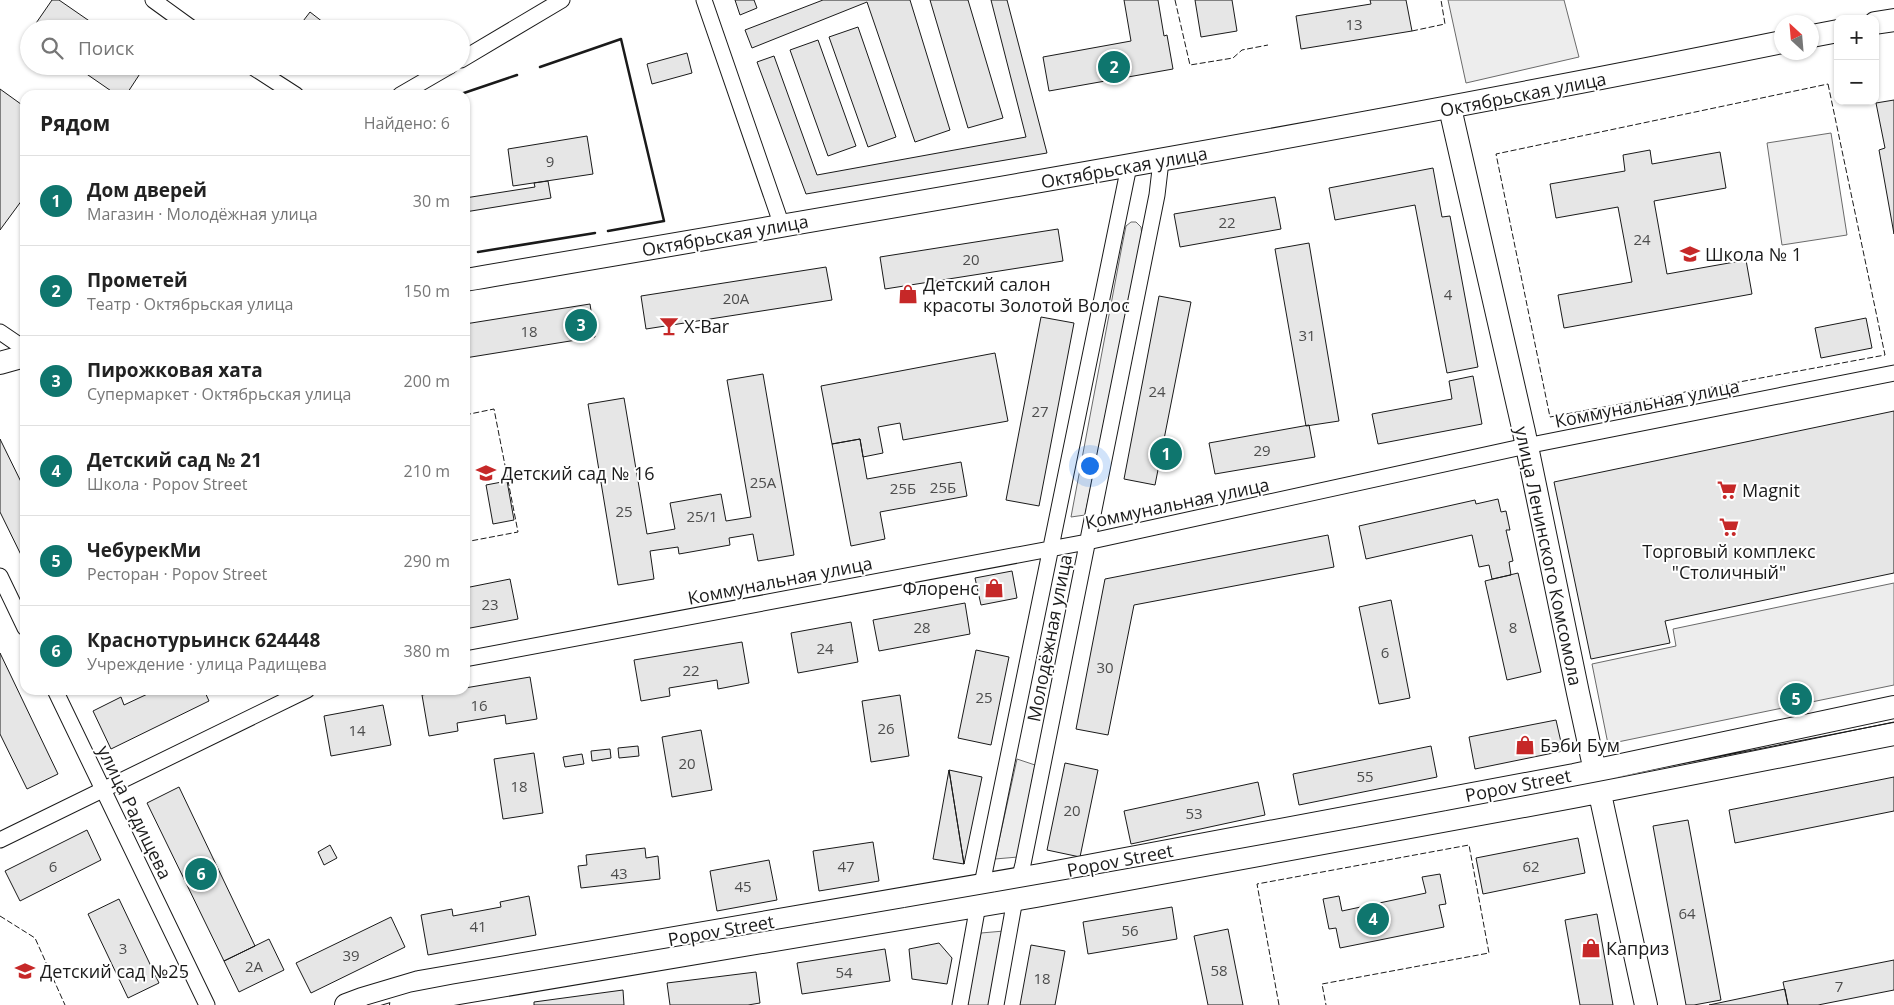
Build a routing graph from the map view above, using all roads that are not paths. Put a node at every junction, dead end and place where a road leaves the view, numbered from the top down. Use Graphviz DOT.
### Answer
graph roads {
  1 [pos="153,0"];
  2 [pos="562,0"];
  3 [pos="704,0"];
  4 [pos="181,20"];
  5 [pos="1894,20"];
  6 [pos="1879,22"];
  7 [pos="1834,32"];
  8 [pos="1819,35"];
  9 [pos="1774,44"];
  10 [pos="470,55"];
  11 [pos="264,75"];
  12 [pos="434,75"];
  13 [pos="288,90"];
  14 [pos="409,90"];
  15 [pos="1450,108"];
  16 [pos="1160,161"];
  17 [pos="1128,166"];
  18 [pos="782,226"];
  19 [pos="470,279"];
  20 [pos="0,332"];
  21 [pos="20,346"];
  22 [pos="20,357"];
  23 [pos="0,363"];
  24 [pos="1894,373"];
  25 [pos="1526,446"];
  26 [pos="1087,542"];
  27 [pos="1050,549"];
  28 [pos="0,576"];
  29 [pos="20,618"];
  30 [pos="470,658"];
  31 [pos="57,695"];
  32 [pos="297,695"];
  33 [pos="1894,707"];
  34 [pos="1894,734"];
  35 [pos="1597,781"];
  36 [pos="103,790"];
  37 [pos="0,840"];
  38 [pos="1017,889"];
  39 [pos="980,895"];
  40 [pos="207,1005"];
  41 [pos="346,1005"];
  42 [pos="401,1005"];
  43 [pos="960,1005"];
  44 [pos="996,1005"];
  45 [pos="1646,1005"];
  1 -- 4 [label="street"];
  2 -- 10 [label="street"];
  3 -- 18 [label="street"];
  5 -- 6 [label="street"];
  7 -- 8 [label="street"];
  9 -- 15 [label="street, Октябрьская улица"];
  11 -- 13 [label="street"];
  12 -- 14 [label="street"];
  15 -- 16 [label="street, Октябрьская улица"];
  15 -- 25 [label="street, улица Ленинского Комсомола"];
  16 -- 17 [label="street, Октябрьская улица"];
  16 -- 26 [label="street, Молодёжная улица"];
  17 -- 18 [label="street, Октябрьская улица"];
  17 -- 27 [label="street, Молодёжная улица"];
  18 -- 19 [label="street, Октябрьская улица"];
  20 -- 21 [label="street"];
  22 -- 23 [label="street"];
  24 -- 25 [label="street, Коммунальная улица"];
  25 -- 26 [label="street, Коммунальная улица"];
  25 -- 35 [label="street, улица Ленинского Комсомола"];
  26 -- 27 [label="street, Коммунальная улица"];
  26 -- 38 [label="street, Молодёжная улица"];
  27 -- 30 [label="street, Коммунальная улица"];
  27 -- 39 [label="street, Молодёжная улица"];
  28 -- 29 [label="street"];
  31 -- 36 [label="street, улица Радищева"];
  32 -- 36 [label="street"];
  33 -- 35 [label="street, Popov Street"];
  34 -- 35 [label="street, Popov Street"];
  35 -- 38 [label="street, Popov Street"];
  35 -- 45 [label="street, улица Ленинского Комсомола"];
  36 -- 37 [label="street"];
  36 -- 40 [label="street, улица Радищева"];
  38 -- 39 [label="street, Popov Street"];
  38 -- 44 [label="street, Молодёжная улица"];
  39 -- 41 [label="street, Popov Street"];
  39 -- 42 [label="street, Popov Street"];
  39 -- 43 [label="street, Молодёжная улица"];
}
